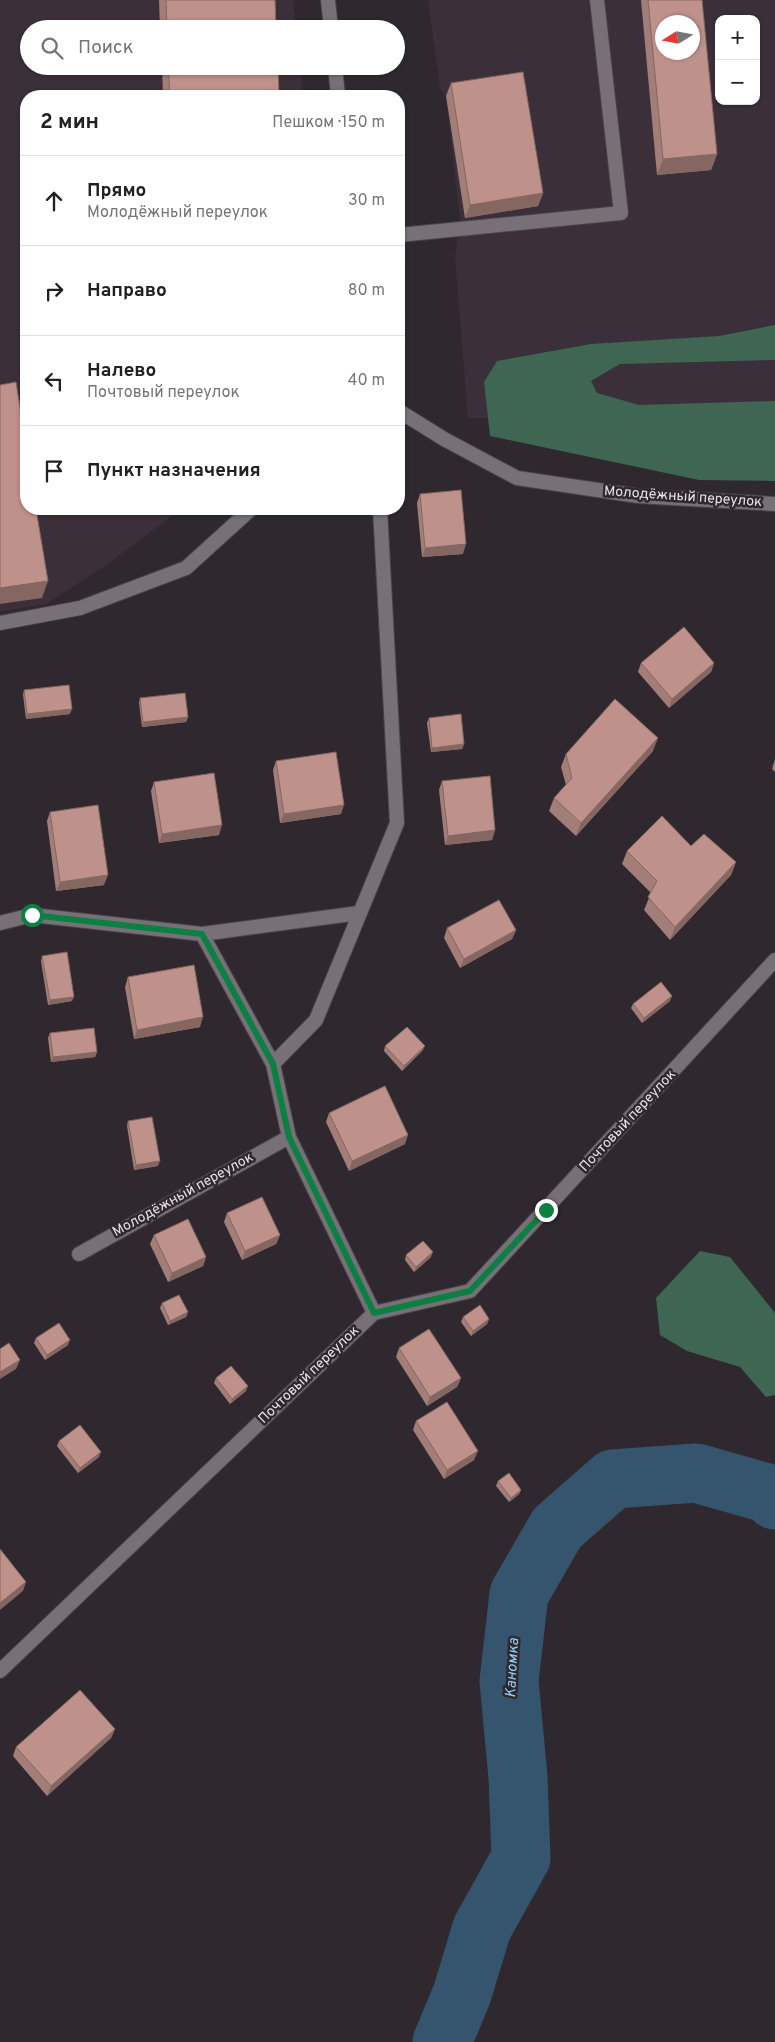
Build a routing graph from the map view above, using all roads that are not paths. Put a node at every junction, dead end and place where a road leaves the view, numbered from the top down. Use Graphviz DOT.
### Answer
graph roads {
  1 [pos="328,0"];
  2 [pos="597,0"];
  3 [pos="330,20"];
  4 [pos="336,75"];
  5 [pos="337,90"];
  6 [pos="405,234"];
  7 [pos="405,415"];
  8 [pos="775,504"];
  9 [pos="244,515"];
  10 [pos="380,515"];
  11 [pos="0,623"];
  12 [pos="359,913"];
  13 [pos="0,923"];
  14 [pos="202,934"];
  15 [pos="775,960"];
  16 [pos="273,1064"];
  17 [pos="289,1137"];
  18 [pos="78,1254"];
  19 [pos="374,1313"];
  20 [pos="0,1671"];
  1 -- 3 [label="street"];
  2 -- 6 [label="street"];
  4 -- 5 [label="street"];
  7 -- 8 [label="street, Молодёжный переулок"];
  9 -- 11 [label="street"];
  10 -- 12 [label="street"];
  12 -- 14 [label="street"];
  12 -- 16 [label="street"];
  13 -- 14 [label="street"];
  14 -- 16 [label="street"];
  15 -- 19 [label="street, Почтовый переулок"];
  16 -- 17 [label="street"];
  17 -- 18 [label="street, Молодёжный переулок"];
  17 -- 19 [label="street"];
  19 -- 20 [label="street, Почтовый переулок"];
}
